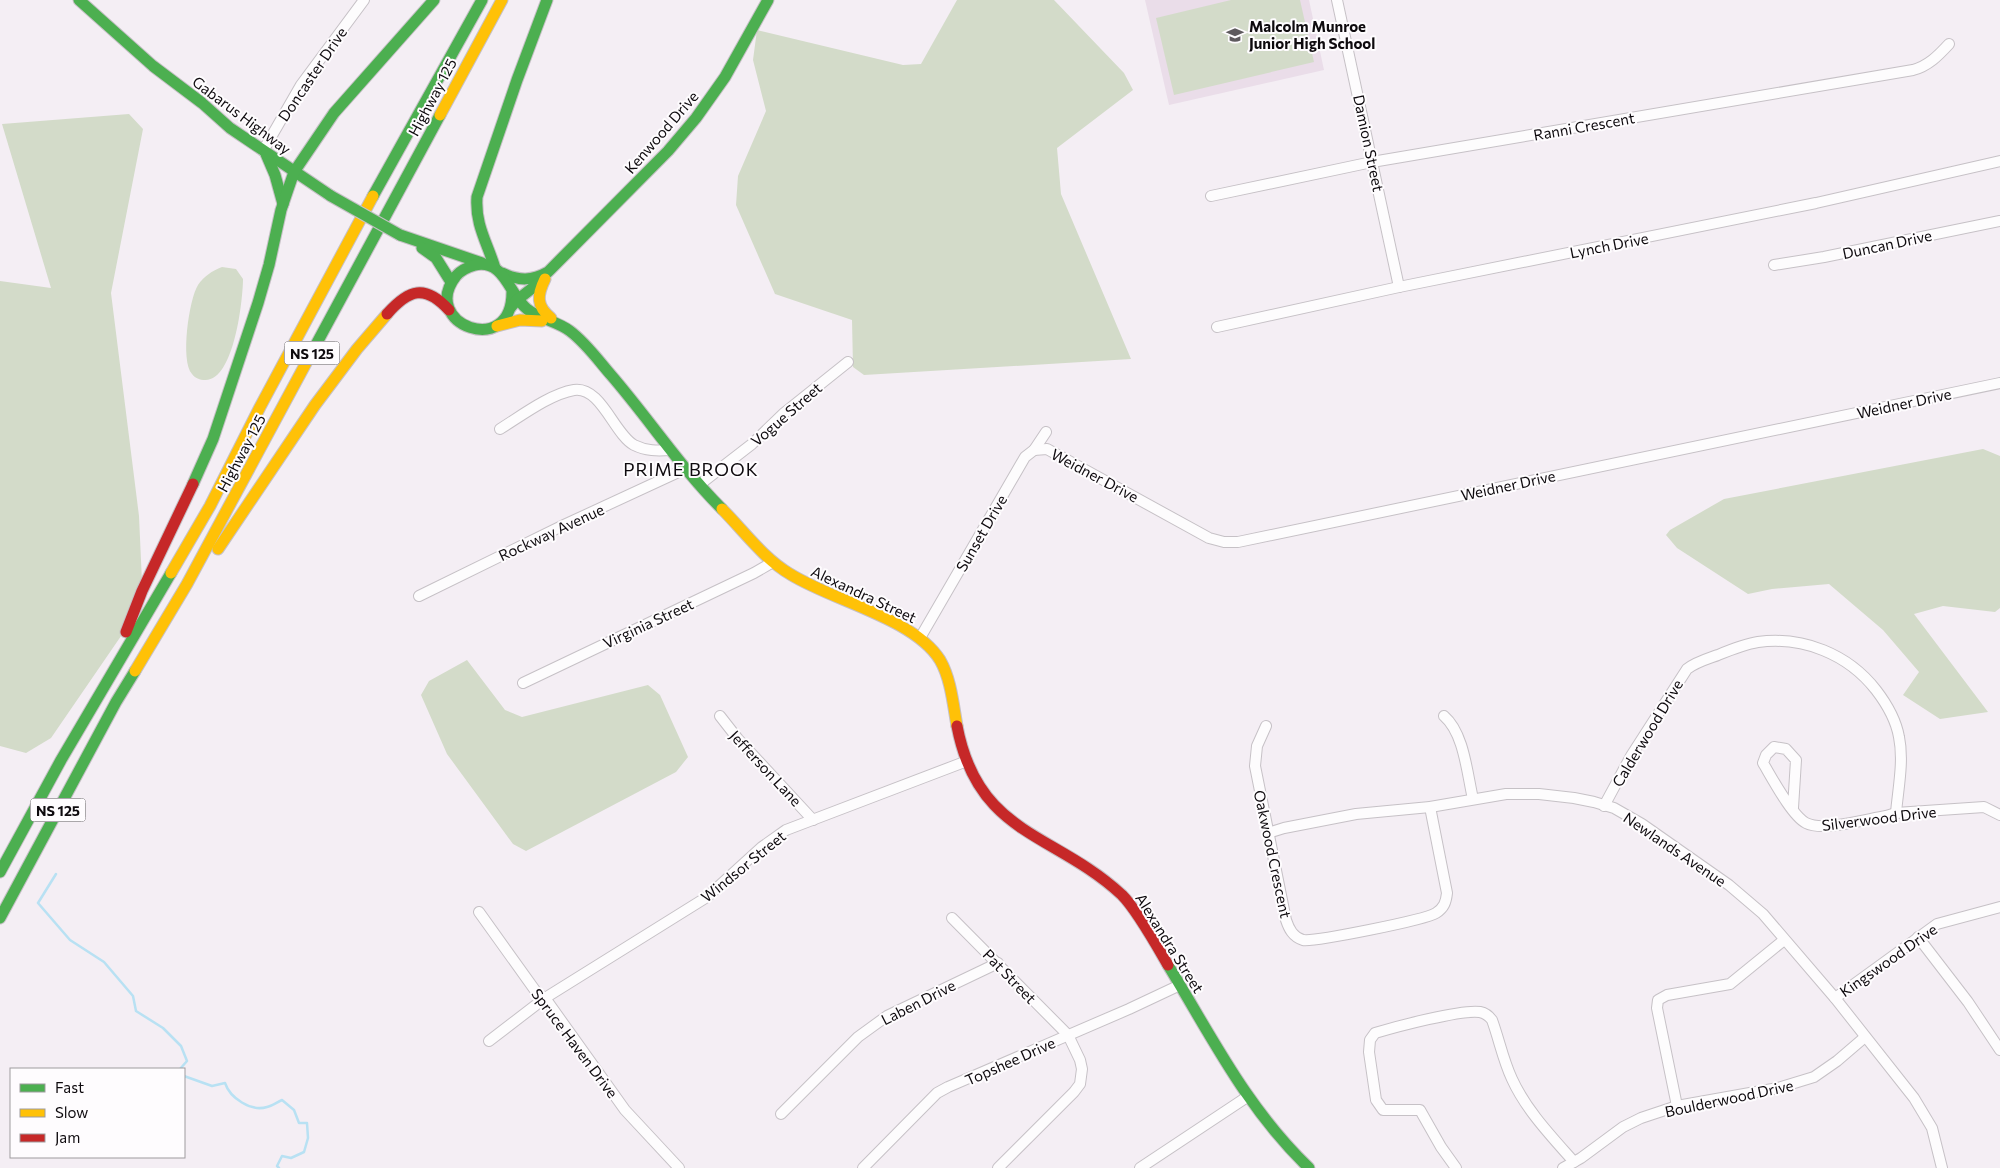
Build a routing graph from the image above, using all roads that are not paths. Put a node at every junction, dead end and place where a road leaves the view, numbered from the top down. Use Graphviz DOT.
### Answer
graph roads {
  1 [pos="79,0"];
  2 [pos="364,0"];
  3 [pos="434,0"];
  4 [pos="482,0"];
  5 [pos="502,0"];
  6 [pos="547,0"];
  7 [pos="768,0"];
  8 [pos="1337,0"];
  9 [pos="1949,44"];
  10 [pos="265,152"];
  11 [pos="307,152"];
  12 [pos="2000,161"];
  13 [pos="1372,162"];
  14 [pos="294,172"];
  15 [pos="1211,196"];
  16 [pos="283,204"];
  17 [pos="2000,221"];
  18 [pos="400,235"];
  19 [pos="1774,265"];
  20 [pos="554,266"];
  21 [pos="495,269"];
  22 [pos="547,276"];
  23 [pos="451,282"];
  24 [pos="1399,287"];
  25 [pos="513,299"];
  26 [pos="449,310"];
  27 [pos="560,324"];
  28 [pos="492,328"];
  29 [pos="1217,328"];
  30 [pos="848,362"];
  31 [pos="2000,383"];
  32 [pos="500,429"];
  33 [pos="1046,432"];
  34 [pos="671,450"];
  35 [pos="1034,450"];
  36 [pos="685,469"];
  37 [pos="699,485"];
  38 [pos="773,562"];
  39 [pos="419,596"];
  40 [pos="920,638"];
  41 [pos="523,683"];
  42 [pos="101,693"];
  43 [pos="116,702"];
  44 [pos="720,716"];
  45 [pos="1444,716"];
  46 [pos="1266,726"];
  47 [pos="967,760"];
  48 [pos="1473,799"];
  49 [pos="1604,806"];
  50 [pos="1430,807"];
  51 [pos="1793,808"];
  52 [pos="1896,813"];
  53 [pos="2000,815"];
  54 [pos="813,820"];
  55 [pos="1268,832"];
  56 [pos="0,872"];
  57 [pos="2000,907"];
  58 [pos="479,912"];
  59 [pos="0,918"];
  60 [pos="952,918"];
  61 [pos="1918,937"];
  62 [pos="1784,940"];
  63 [pos="998,963"];
  64 [pos="1180,985"];
  65 [pos="545,998"];
  66 [pos="1834,998"];
  67 [pos="1068,1035"];
  68 [pos="1865,1037"];
  69 [pos="489,1042"];
  70 [pos="2000,1050"];
  71 [pos="1247,1097"];
  72 [pos="1677,1106"];
  73 [pos="781,1114"];
  74 [pos="1574,1162"];
  75 [pos="679,1168"];
  76 [pos="863,1168"];
  77 [pos="998,1168"];
  78 [pos="1140,1168"];
  79 [pos="1310,1168"];
  80 [pos="1456,1168"];
  81 [pos="1563,1168"];
  82 [pos="1942,1168"];
  1 -- 10 [label="main road, Gabarus Highway"];
  2 -- 10 [label="street, Doncaster Drive"];
  3 -- 11 [label="main road"];
  4 -- 42 [label="main road, Highway 125 / NS 125"];
  5 -- 43 [label="main road, Highway 125 / NS 125"];
  6 -- 21 [label="main road"];
  7 -- 20 [label="main road, Kenwood Drive"];
  8 -- 13 [label="street, Damion Street"];
  9 -- 13 [label="street, Ranni Crescent"];
  10 -- 11 [label="main road"];
  10 -- 14 [label="main road, Gabarus Highway"];
  10 -- 16 [label="main road"];
  11 -- 14 [label="main road"];
  12 -- 24 [label="street, Lynch Drive"];
  13 -- 15 [label="street, Ranni Crescent"];
  13 -- 24 [label="street, Damion Street"];
  14 -- 16 [label="main road"];
  14 -- 18 [label="main road, Gabarus Highway, bridge"];
  16 -- 42 [label="main road"];
  17 -- 19 [label="street, Duncan Drive"];
  18 -- 21 [label="main road, Gabarus Highway"];
  18 -- 23 [label="main road, Gabarus Highway"];
  20 -- 21 [label="main road, Kenwood Drive"];
  20 -- 22 [label="main road, Kenwood Drive"];
  21 -- 23 [label="main road"];
  21 -- 25 [label="main road"];
  22 -- 25 [label="main road, Kenwood Drive"];
  22 -- 27 [label="main road"];
  23 -- 26 [label="main road"];
  24 -- 29 [label="street, Lynch Drive"];
  25 -- 27 [label="main road, Alexandra Street"];
  25 -- 28 [label="main road"];
  26 -- 28 [label="main road"];
  26 -- 43 [label="main road"];
  27 -- 28 [label="main road, Alexandra Street"];
  27 -- 34 [label="main road, Alexandra Street"];
  30 -- 37 [label="street, Vogue Street"];
  31 -- 35 [label="street, Weidner Drive"];
  32 -- 34 [label="street"];
  33 -- 35 [label="street, Sunset Drive"];
  34 -- 36 [label="main road, Alexandra Street"];
  35 -- 40 [label="street, Sunset Drive"];
  36 -- 37 [label="main road, Alexandra Street"];
  36 -- 39 [label="street, Rockway Avenue"];
  37 -- 38 [label="main road, Alexandra Street"];
  38 -- 40 [label="main road, Alexandra Street"];
  38 -- 41 [label="street, Virginia Street"];
  40 -- 47 [label="main road, Alexandra Street"];
  42 -- 56 [label="main road, Highway 125 / NS 125"];
  43 -- 59 [label="main road, Highway 125 / NS 125"];
  44 -- 54 [label="street, Jefferson Lane"];
  45 -- 48 [label="street"];
  46 -- 55 [label="street, Oakwood Crescent"];
  47 -- 54 [label="street, Windsor Street"];
  47 -- 64 [label="main road, Alexandra Street"];
  48 -- 49 [label="street, Newlands Avenue"];
  48 -- 50 [label="street, Newlands Avenue"];
  49 -- 52 [label="street, Calderwood Drive"];
  49 -- 62 [label="street, Newlands Avenue"];
  50 -- 55 [label="street, Newlands Avenue"];
  50 -- 55 [label="street, Oakwood Crescent"];
  51 -- 51 [label="street, Silverwood Drive"];
  51 -- 52 [label="street, Silverwood Drive"];
  52 -- 53 [label="street, Silverwood Drive"];
  54 -- 65 [label="street, Windsor Street"];
  57 -- 61 [label="street, Kingswood Drive"];
  58 -- 65 [label="street, Spruce Haven Drive"];
  60 -- 63 [label="street, Pat Street"];
  61 -- 66 [label="street, Kingswood Drive"];
  61 -- 70 [label="street"];
  62 -- 66 [label="street, Newlands Avenue"];
  62 -- 72 [label="street"];
  63 -- 67 [label="street, Pat Street"];
  63 -- 73 [label="street, Laben Drive"];
  64 -- 67 [label="street, Topshee Drive"];
  64 -- 71 [label="main road, Alexandra Street"];
  65 -- 69 [label="street, Windsor Street"];
  65 -- 75 [label="street, Spruce Haven Drive"];
  66 -- 68 [label="street, Newlands Avenue"];
  67 -- 76 [label="street, Topshee Drive"];
  67 -- 77 [label="street"];
  68 -- 72 [label="street, Boulderwood Drive"];
  68 -- 82 [label="street, Newlands Avenue"];
  71 -- 78 [label="street"];
  71 -- 79 [label="main road, Alexandra Street"];
  72 -- 74 [label="street, Boulderwood Drive"];
  74 -- 80 [label="street"];
  74 -- 81 [label="street, Boulderwood Drive"];
}
